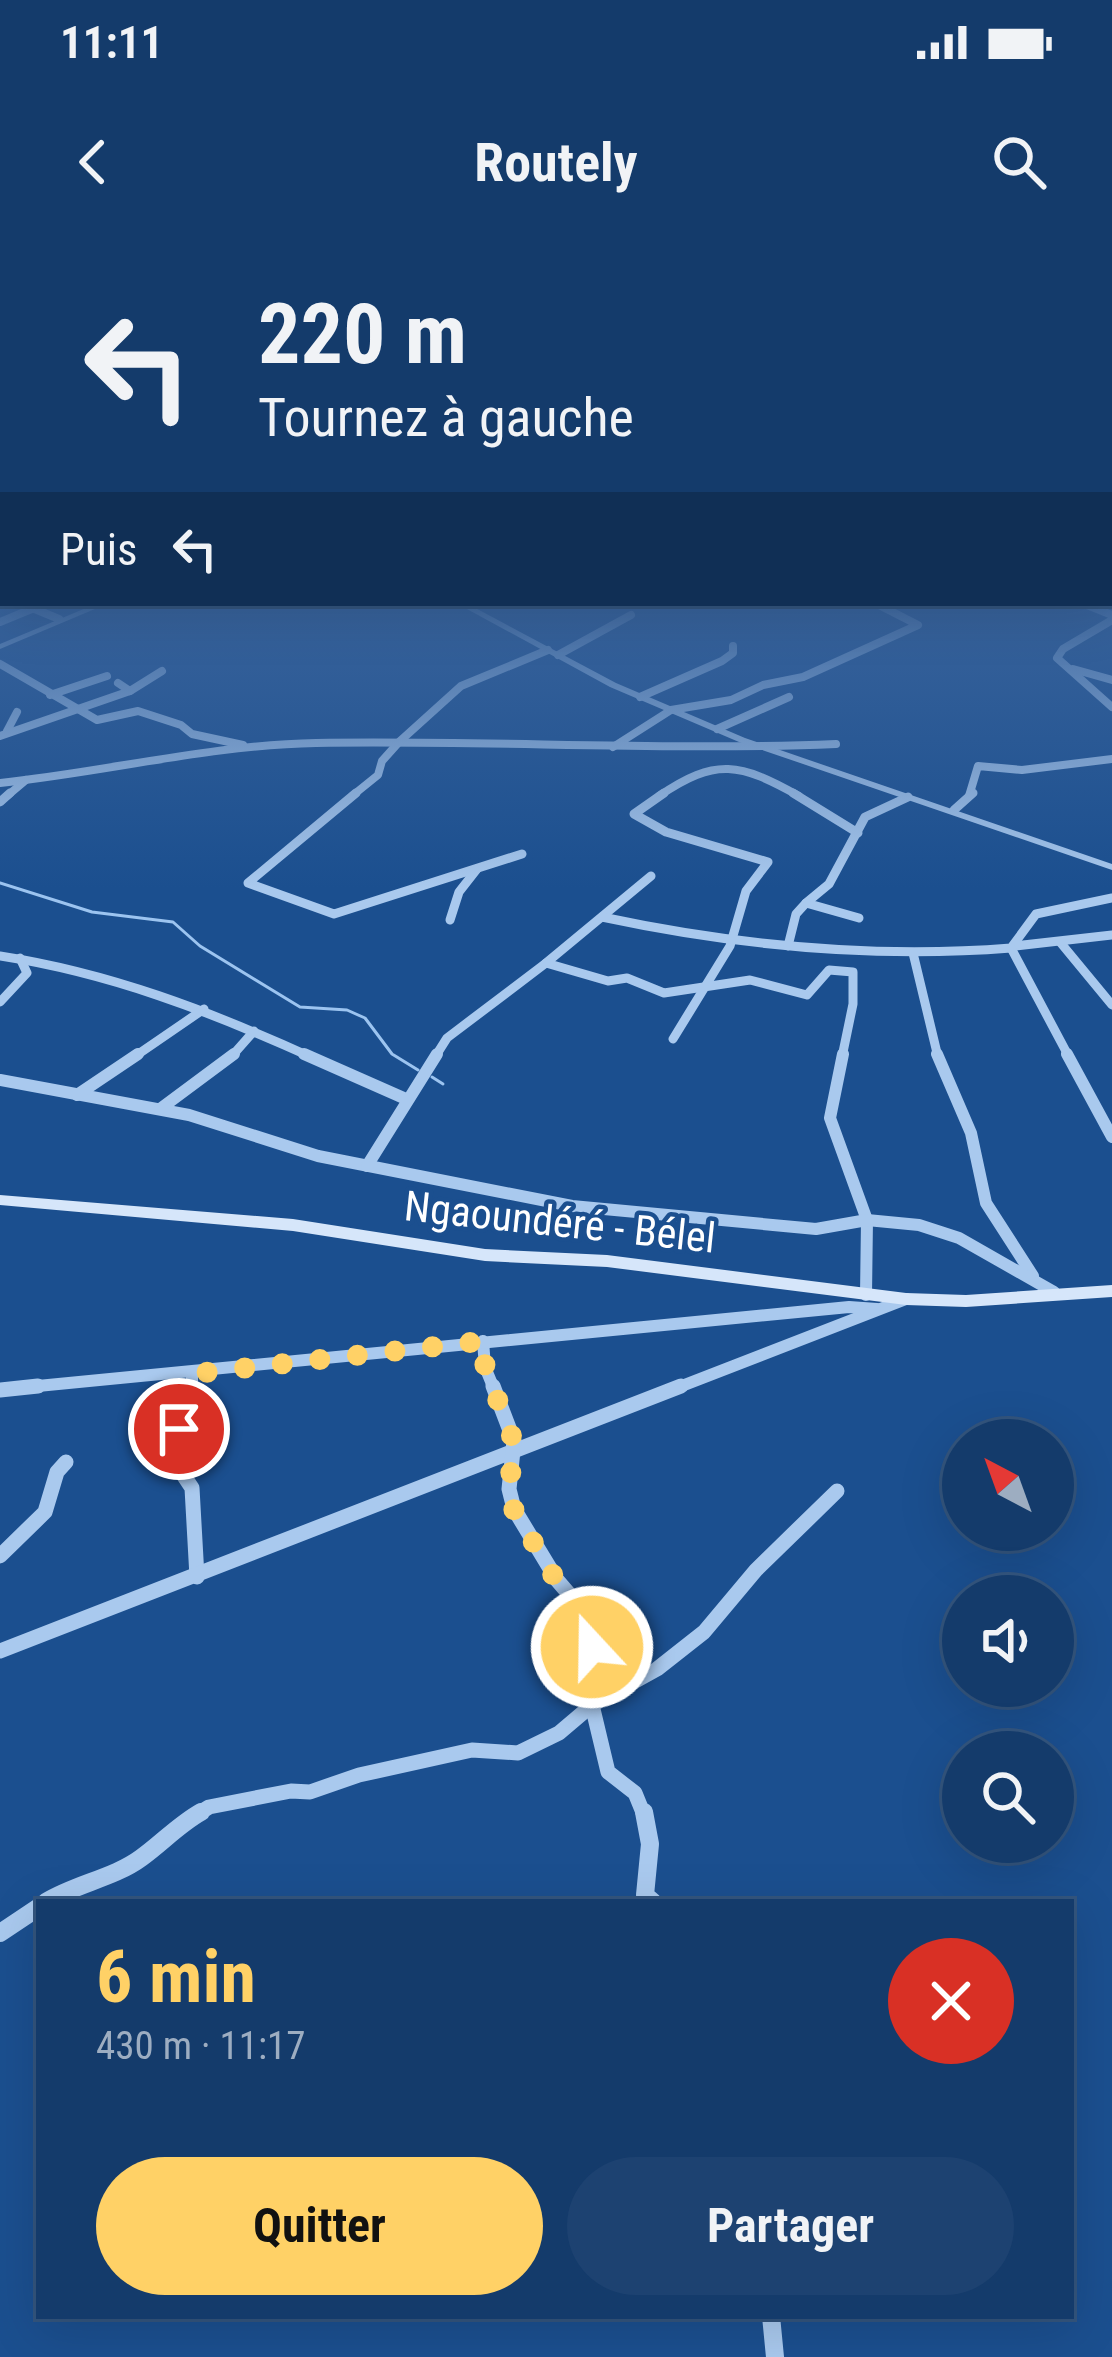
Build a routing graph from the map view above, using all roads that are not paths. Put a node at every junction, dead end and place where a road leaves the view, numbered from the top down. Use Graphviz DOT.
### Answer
graph roads {
  1 [pos="43,690"];
  2 [pos="63,690"];
  3 [pos="125,690"];
  4 [pos="138,690"];
  5 [pos="458,690"];
  6 [pos="626,690"];
  7 [pos="656,690"];
  8 [pos="753,690"];
  9 [pos="50,694"];
  10 [pos="131,695"];
  11 [pos="640,697"];
  12 [pos="789,697"];
  13 [pos="77,708"];
  14 [pos="136,710"];
  15 [pos="671,710"];
  16 [pos="17,712"];
  17 [pos="717,729"];
  18 [pos="3,732"];
  19 [pos="399,742"];
  20 [pos="836,744"];
  21 [pos="246,747"];
  22 [pos="606,748"];
  23 [pos="763,748"];
  24 [pos="1112,759"];
  25 [pos="26,780"];
  26 [pos="0,783"];
  27 [pos="908,797"];
  28 [pos="0,802"];
  29 [pos="954,810"];
  30 [pos="857,833"];
  31 [pos="522,854"];
  32 [pos="1112,867"];
  33 [pos="478,868"];
  34 [pos="650,877"];
  35 [pos="1112,898"];
  36 [pos="806,903"];
  37 [pos="602,917"];
  38 [pos="860,918"];
  39 [pos="450,920"];
  40 [pos="1112,935"];
  41 [pos="731,942"];
  42 [pos="1060,942"];
  43 [pos="788,946"];
  44 [pos="1013,947"];
  45 [pos="913,952"];
  46 [pos="0,956"];
  47 [pos="20,958"];
  48 [pos="546,963"];
  49 [pos="704,987"];
  50 [pos="0,1002"];
  51 [pos="1112,1005"];
  52 [pos="204,1009"];
  53 [pos="254,1030"];
  54 [pos="673,1040"];
  55 [pos="5,1081"];
  56 [pos="0,1095"];
  57 [pos="77,1095"];
  58 [pos="406,1100"];
  59 [pos="160,1109"];
  60 [pos="1112,1137"];
  61 [pos="367,1166"];
  62 [pos="0,1200"];
  63 [pos="867,1220"];
  64 [pos="1037,1282"];
  65 [pos="1054,1292"];
  66 [pos="1110,1292"];
  67 [pos="866,1294"];
  68 [pos="906,1299"];
  69 [pos="885,1310"];
  70 [pos="484,1341"];
  71 [pos="192,1374"];
  72 [pos="0,1390"];
  73 [pos="514,1454"];
  74 [pos="66,1462"];
  75 [pos="837,1491"];
  76 [pos="0,1556"];
  77 [pos="197,1577"];
  78 [pos="0,1651"];
  79 [pos="592,1705"];
  80 [pos="50,1899"];
  81 [pos="650,1899"];
  82 [pos="36,1908"];
  83 [pos="0,1933"];
  84 [pos="772,2319"];
  85 [pos="775,2357"];
  1 -- 9 [label="street"];
  2 -- 9 [label="street"];
  3 -- 10 [label="street"];
  4 -- 10 [label="street"];
  5 -- 19 [label="street"];
  6 -- 11 [label="street"];
  7 -- 11 [label="street"];
  8 -- 15 [label="street"];
  9 -- 13 [label="street"];
  10 -- 13 [label="street"];
  10 -- 14 [label="street"];
  11 -- 15 [label="street"];
  12 -- 17 [label="street"];
  13 -- 14 [label="street"];
  13 -- 18 [label="street"];
  14 -- 21 [label="street"];
  15 -- 17 [label="street"];
  15 -- 22 [label="street"];
  16 -- 18 [label="street"];
  17 -- 23 [label="street"];
  19 -- 21 [label="street"];
  19 -- 22 [label="street"];
  19 -- 33 [label="street"];
  20 -- 23 [label="street"];
  21 -- 25 [label="street"];
  22 -- 23 [label="street"];
  23 -- 27 [label="street"];
  24 -- 29 [label="street"];
  25 -- 26 [label="street"];
  25 -- 28 [label="street"];
  27 -- 29 [label="street"];
  27 -- 30 [label="street"];
  29 -- 32 [label="street"];
  30 -- 36 [label="street"];
  30 -- 41 [label="street"];
  31 -- 33 [label="street"];
  33 -- 39 [label="street"];
  34 -- 37 [label="street"];
  35 -- 44 [label="street"];
  36 -- 38 [label="street"];
  36 -- 43 [label="street"];
  37 -- 41 [label="street"];
  37 -- 48 [label="street"];
  40 -- 42 [label="street"];
  41 -- 43 [label="street"];
  41 -- 49 [label="street"];
  42 -- 44 [label="street"];
  42 -- 51 [label="street"];
  43 -- 45 [label="street"];
  44 -- 45 [label="street"];
  44 -- 60 [label="street"];
  45 -- 64 [label="street"];
  46 -- 47 [label="street"];
  47 -- 50 [label="street"];
  47 -- 52 [label="street"];
  48 -- 49 [label="street"];
  48 -- 58 [label="street"];
  49 -- 54 [label="street"];
  49 -- 63 [label="street"];
  52 -- 53 [label="street"];
  52 -- 57 [label="street"];
  53 -- 58 [label="street"];
  53 -- 59 [label="street"];
  55 -- 56 [label="street"];
  55 -- 57 [label="street"];
  57 -- 59 [label="street"];
  58 -- 61 [label="street"];
  59 -- 61 [label="street"];
  61 -- 63 [label="street"];
  62 -- 67 [label="main road, Ngaoundéré - Bélel"];
  63 -- 64 [label="street"];
  63 -- 67 [label="street"];
  64 -- 65 [label="street"];
  65 -- 66 [label="main road, Ngaoundéré - Bélel"];
  65 -- 68 [label="main road, Ngaoundéré - Bélel"];
  67 -- 68 [label="main road, Ngaoundéré - Bélel"];
  68 -- 69 [label="street"];
  69 -- 70 [label="street"];
  69 -- 73 [label="street"];
  70 -- 71 [label="street"];
  70 -- 73 [label="street"];
  71 -- 72 [label="street"];
  71 -- 77 [label="street"];
  73 -- 77 [label="street"];
  73 -- 79 [label="street"];
  74 -- 76 [label="street"];
  75 -- 79 [label="street"];
  77 -- 78 [label="street"];
  79 -- 80 [label="street"];
  79 -- 81 [label="street"];
  82 -- 83 [label="street"];
  84 -- 85 [label="street"];
}
